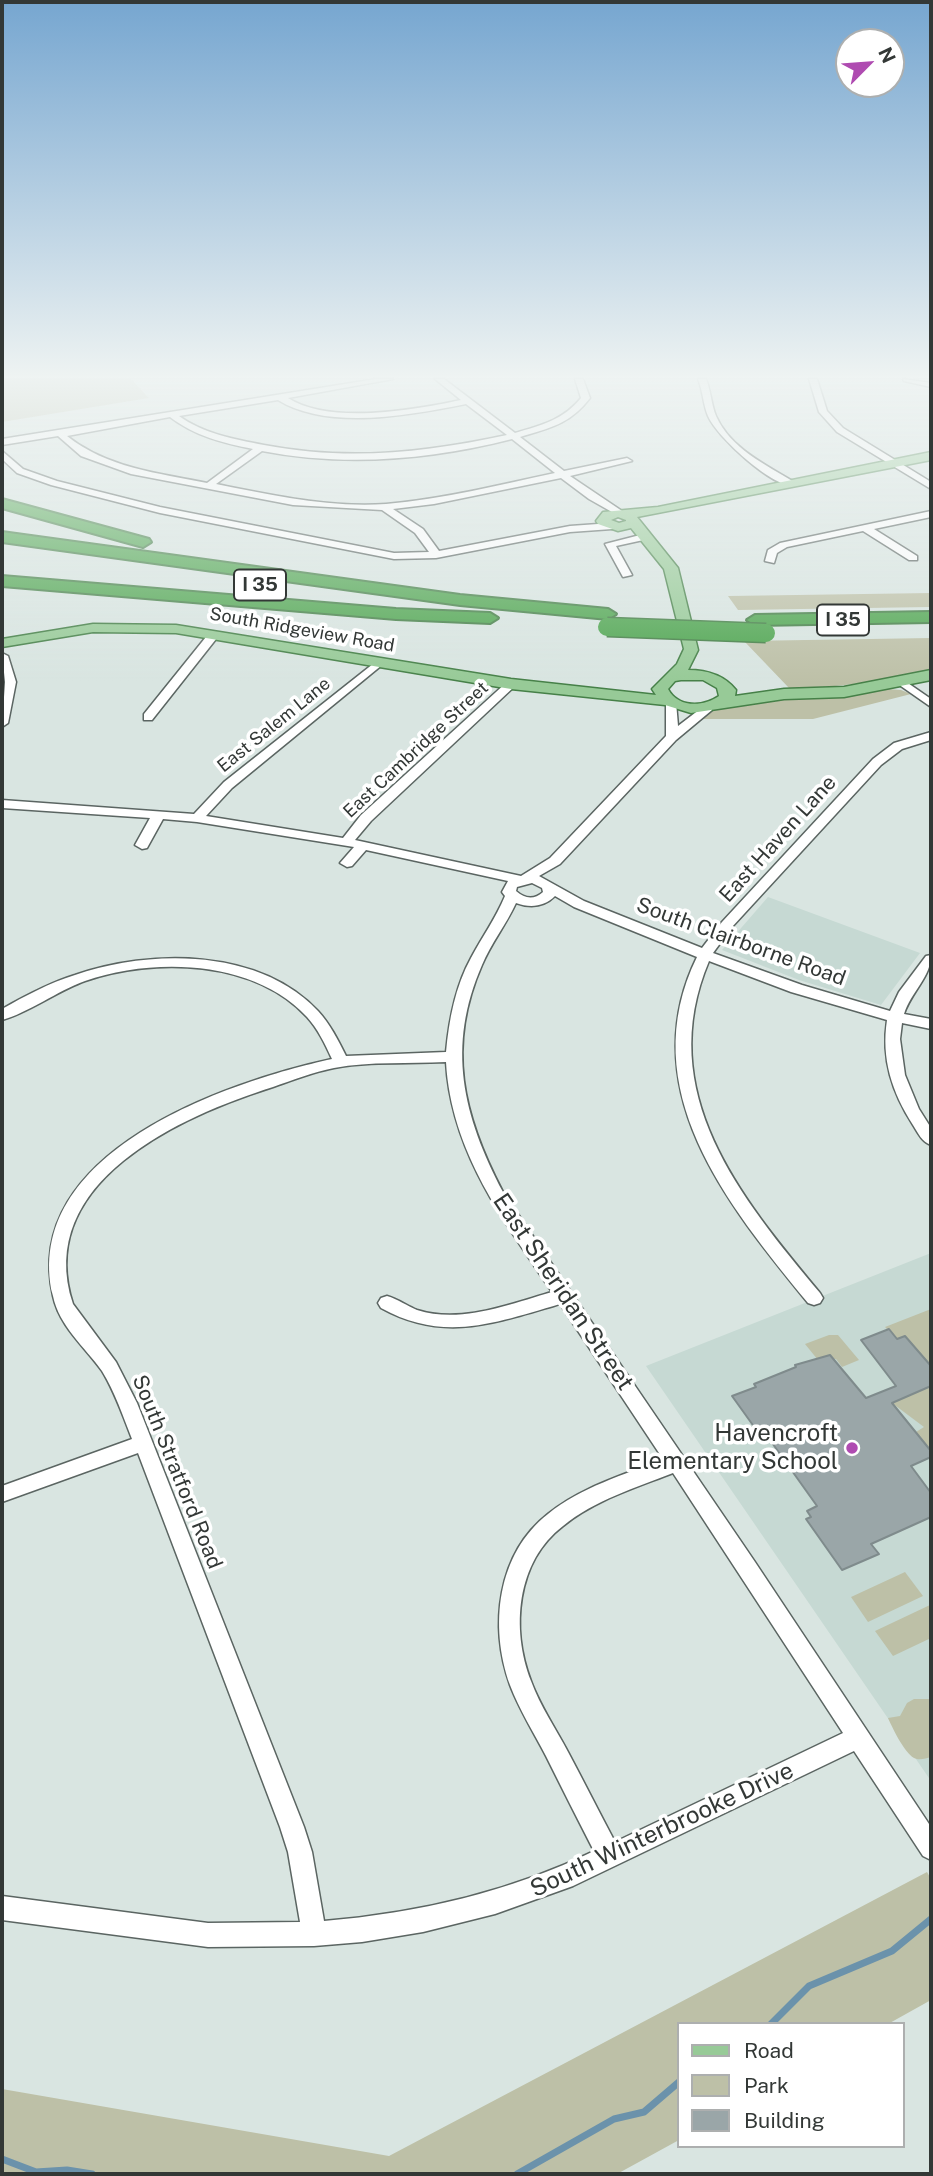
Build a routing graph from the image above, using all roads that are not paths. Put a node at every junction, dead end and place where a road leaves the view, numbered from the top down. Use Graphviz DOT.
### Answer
graph roads {
  1 [pos="45,481"];
  2 [pos="180,481"];
  3 [pos="216,481"];
  4 [pos="537,481"];
  5 [pos="571,481"];
  6 [pos="785,481"];
  7 [pos="807,481"];
  8 [pos="790,484"];
  9 [pos="208,486"];
  10 [pos="2,503"];
  11 [pos="384,507"];
  12 [pos="931,514"];
  13 [pos="619,520"];
  14 [pos="865,528"];
  15 [pos="2,537"];
  16 [pos="644,537"];
  17 [pos="2,549"];
  18 [pos="436,555"];
  19 [pos="912,558"];
  20 [pos="770,561"];
  21 [pos="627,575"];
  22 [pos="305,578"];
  23 [pos="2,581"];
  24 [pos="931,617"];
  25 [pos="519,620"];
  26 [pos="607,620"];
  27 [pos="761,627"];
  28 [pos="931,630"];
  29 [pos="214,634"];
  30 [pos="2,643"];
  31 [pos="691,650"];
  32 [pos="2,656"];
  33 [pos="378,663"];
  34 [pos="931,675"];
  35 [pos="669,680"];
  36 [pos="719,681"];
  37 [pos="902,682"];
  38 [pos="511,684"];
  39 [pos="595,694"];
  40 [pos="784,694"];
  41 [pos="6,696"];
  42 [pos="669,701"];
  43 [pos="931,704"];
  44 [pos="714,705"];
  45 [pos="148,717"];
  46 [pos="2,723"];
  47 [pos="931,736"];
  48 [pos="672,737"];
  49 [pos="2,804"];
  50 [pos="159,814"];
  51 [pos="197,818"];
  52 [pos="346,842"];
  53 [pos="142,845"];
  54 [pos="363,845"];
  55 [pos="555,861"];
  56 [pos="347,863"];
  57 [pos="517,886"];
  58 [pos="542,894"];
  59 [pos="504,918"];
  60 [pos="707,955"];
  61 [pos="931,959"];
  62 [pos="2,1015"];
  63 [pos="895,1017"];
  64 [pos="931,1024"];
  65 [pos="451,1057"];
  66 [pos="341,1062"];
  67 [pos="931,1139"];
  68 [pos="563,1296"];
  69 [pos="814,1298"];
  70 [pos="387,1303"];
  71 [pos="144,1443"];
  72 [pos="677,1462"];
  73 [pos="2,1494"];
  74 [pos="859,1737"];
  75 [pos="931,1848"];
  76 [pos="610,1857"];
  77 [pos="2,1908"];
  78 [pos="314,1934"];
  1 -- 18 [label="street"];
  2 -- 9 [label="street"];
  3 -- 9 [label="street"];
  4 -- 11 [label="street"];
  5 -- 13 [label="street"];
  6 -- 8 [label="street"];
  7 -- 8 [label="main road"];
  8 -- 13 [label="main road"];
  9 -- 11 [label="street"];
  10 -- 22 [label="highway"];
  11 -- 18 [label="street"];
  12 -- 14 [label="street"];
  13 -- 16 [label="main road"];
  13 -- 18 [label="street"];
  14 -- 19 [label="street"];
  14 -- 20 [label="street"];
  15 -- 22 [label="highway, I 35"];
  16 -- 21 [label="street"];
  16 -- 31 [label="main road"];
  17 -- 25 [label="highway, I 35"];
  22 -- 26 [label="highway, I 35"];
  23 -- 25 [label="highway"];
  24 -- 27 [label="highway, I 35"];
  25 -- 26 [label="highway, I 35"];
  26 -- 27 [label="highway, I 35, bridge"];
  27 -- 28 [label="highway, I 35"];
  29 -- 30 [label="main road, South Ridgeview Road"];
  29 -- 33 [label="main road, South Ridgeview Road"];
  29 -- 45 [label="street"];
  31 -- 35 [label="main road"];
  31 -- 36 [label="main road"];
  32 -- 41 [label="street"];
  33 -- 38 [label="main road, South Ridgeview Road"];
  33 -- 51 [label="street, East Salem Lane"];
  34 -- 37 [label="main road"];
  35 -- 36 [label="main road, South Ridgeview Road"];
  35 -- 39 [label="main road, South Ridgeview Road"];
  35 -- 42 [label="main road"];
  36 -- 40 [label="main road, South Ridgeview Road"];
  36 -- 44 [label="main road"];
  37 -- 40 [label="main road"];
  37 -- 43 [label="street"];
  38 -- 39 [label="main road, South Ridgeview Road"];
  38 -- 52 [label="street, East Cambridge Street"];
  39 -- 42 [label="main road, South Ridgeview Road"];
  40 -- 44 [label="main road, South Ridgeview Road"];
  41 -- 46 [label="street"];
  42 -- 44 [label="main road, South Ridgeview Road"];
  42 -- 48 [label="street"];
  44 -- 48 [label="street"];
  47 -- 60 [label="street, East Haven Lane"];
  48 -- 55 [label="street"];
  49 -- 50 [label="street"];
  50 -- 51 [label="street"];
  50 -- 53 [label="street"];
  51 -- 52 [label="street"];
  52 -- 54 [label="street"];
  54 -- 56 [label="street"];
  54 -- 57 [label="street"];
  55 -- 57 [label="street"];
  55 -- 58 [label="street"];
  57 -- 58 [label="street"];
  57 -- 58 [label="street"];
  57 -- 59 [label="street, East Sheridan Street"];
  58 -- 59 [label="street, East Sheridan Street"];
  58 -- 60 [label="street, South Clairborne Road"];
  59 -- 65 [label="street, East Sheridan Street"];
  60 -- 63 [label="street, South Clairborne Road"];
  60 -- 69 [label="street, East Haven Lane"];
  61 -- 63 [label="street"];
  62 -- 66 [label="street"];
  63 -- 64 [label="street, South Clairborne Road"];
  63 -- 67 [label="street"];
  65 -- 66 [label="street, South Stratford Road"];
  65 -- 68 [label="street, East Sheridan Street"];
  66 -- 71 [label="street, South Stratford Road"];
  68 -- 70 [label="street"];
  68 -- 72 [label="street, East Sheridan Street"];
  71 -- 73 [label="street"];
  71 -- 78 [label="street, South Stratford Road"];
  72 -- 74 [label="street, East Sheridan Street"];
  72 -- 76 [label="street"];
  74 -- 75 [label="street, East Sheridan Street"];
  74 -- 76 [label="street, South Winterbrooke Drive"];
  76 -- 78 [label="street, South Winterbrooke Drive"];
  77 -- 78 [label="street, South Winterbrooke Drive"];
}
